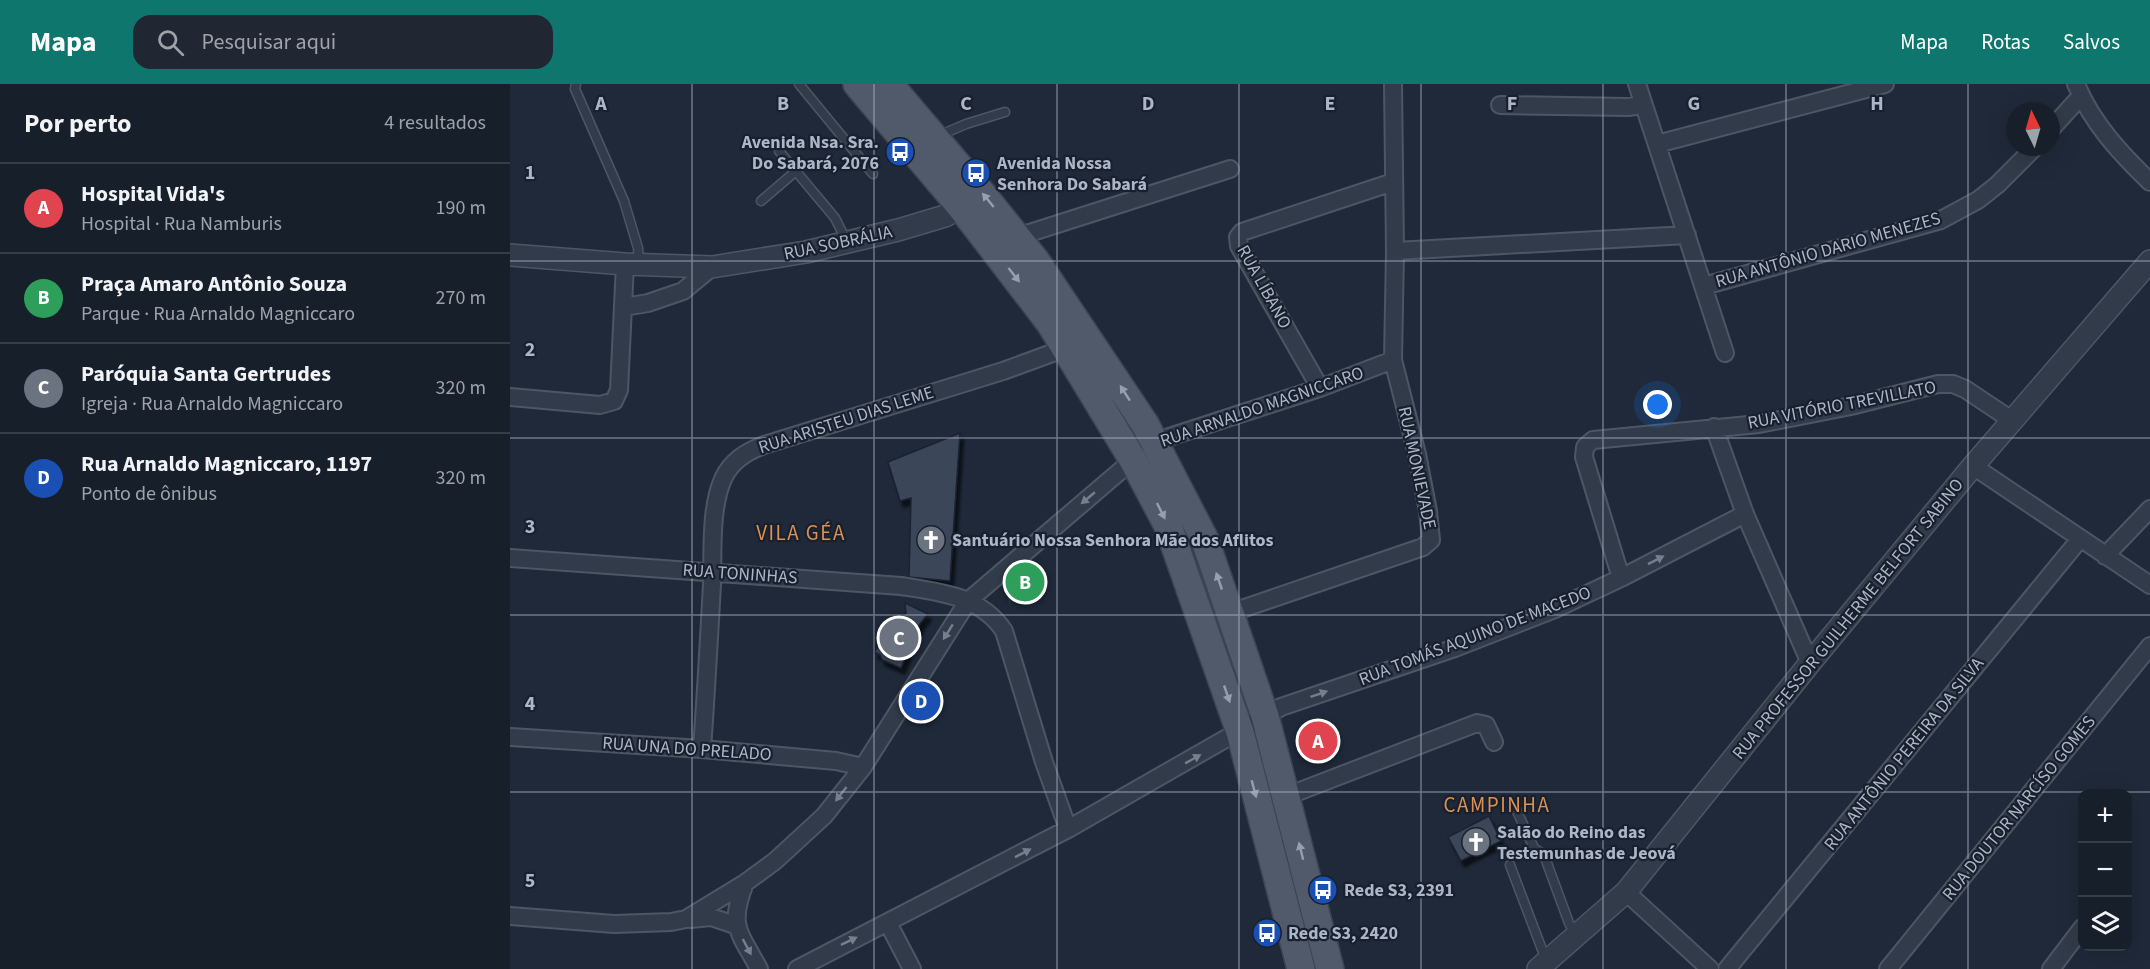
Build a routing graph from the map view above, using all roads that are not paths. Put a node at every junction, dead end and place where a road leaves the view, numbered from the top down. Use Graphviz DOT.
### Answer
graph roads {
  1 [pos="576,84"];
  2 [pos="799,84"];
  3 [pos="857,84"];
  4 [pos="889,84"];
  5 [pos="1393,84"];
  6 [pos="1637,84"];
  7 [pos="1885,84"];
  8 [pos="2078,90"];
  9 [pos="1500,105"];
  10 [pos="1642,105"];
  11 [pos="1005,112"];
  12 [pos="2060,116"];
  13 [pos="934,137"];
  14 [pos="1657,144"];
  15 [pos="779,151"];
  16 [pos="2026,156"];
  17 [pos="1230,169"];
  18 [pos="796,171"];
  19 [pos="873,174"];
  20 [pos="1393,182"];
  21 [pos="2150,182"];
  22 [pos="761,201"];
  23 [pos="961,207"];
  24 [pos="1688,235"];
  25 [pos="1017,237"];
  26 [pos="847,242"];
  27 [pos="1395,251"];
  28 [pos="510,255"];
  29 [pos="2150,261"];
  30 [pos="632,264"];
  31 [pos="712,267"];
  32 [pos="1704,285"];
  33 [pos="624,307"];
  34 [pos="1066,348"];
  35 [pos="1725,353"];
  36 [pos="1392,360"];
  37 [pos="1320,388"];
  38 [pos="510,397"];
  39 [pos="2013,420"];
  40 [pos="1714,428"];
  41 [pos="1155,443"];
  42 [pos="1133,460"];
  43 [pos="1973,466"];
  44 [pos="2150,509"];
  45 [pos="1745,514"];
  46 [pos="2080,539"];
  47 [pos="2105,555"];
  48 [pos="510,558"];
  49 [pos="712,572"];
  50 [pos="1621,578"];
  51 [pos="2150,585"];
  52 [pos="968,601"];
  53 [pos="1230,613"];
  54 [pos="2150,646"];
  55 [pos="1810,663"];
  56 [pos="1265,716"];
  57 [pos="1240,732"];
  58 [pos="510,736"];
  59 [pos="1494,742"];
  60 [pos="702,749"];
  61 [pos="863,767"];
  62 [pos="1287,796"];
  63 [pos="1515,807"];
  64 [pos="1068,829"];
  65 [pos="1510,865"];
  66 [pos="745,883"];
  67 [pos="1626,892"];
  68 [pos="510,916"];
  69 [pos="686,919"];
  70 [pos="888,923"];
  71 [pos="735,925"];
  72 [pos="2078,933"];
  73 [pos="1576,935"];
  74 [pos="1542,965"];
  75 [pos="759,969"];
  76 [pos="797,969"];
  77 [pos="912,969"];
  78 [pos="1301,969"];
  79 [pos="1330,969"];
  80 [pos="1710,969"];
  81 [pos="1727,969"];
  82 [pos="1888,969"];
  83 [pos="2050,969"];
  1 -- 30 [label="lane"];
  2 -- 19 [label="lane"];
  3 -- 23 [label="main road"];
  4 -- 13 [label="main road"];
  5 -- 20 [label="street, RUA MONIEVADE"];
  6 -- 10 [label="street"];
  7 -- 14 [label="street"];
  8 -- 12 [label="street"];
  8 -- 21 [label="street"];
  9 -- 10 [label="street"];
  10 -- 14 [label="street"];
  11 -- 13 [label="lane"];
  25 -- 13 [label="main road, one-way"];
  14 -- 24 [label="street"];
  15 -- 18 [label="lane"];
  16 -- 32 [label="street, RUA ANTÔNIO DARIO MENEZES"];
  17 -- 25 [label="street"];
  18 -- 22 [label="lane"];
  18 -- 26 [label="lane"];
  20 -- 27 [label="street, RUA MONIEVADE"];
  20 -- 37 [label="street, RUA LÍBANO"];
  23 -- 26 [label="street, RUA SOBRÁLIA"];
  23 -- 34 [label="main road, one-way"];
  24 -- 27 [label="street"];
  24 -- 32 [label="street"];
  41 -- 25 [label="main road, one-way"];
  26 -- 31 [label="street, RUA SOBRÁLIA"];
  27 -- 36 [label="street, RUA MONIEVADE"];
  28 -- 30 [label="street, RUA SOBRÁLIA"];
  29 -- 39 [label="street, RUA PROFESSOR GUILHERME BELFORT SABINO"];
  30 -- 31 [label="street, RUA SOBRÁLIA"];
  30 -- 33 [label="street"];
  31 -- 33 [label="street"];
  32 -- 35 [label="street"];
  33 -- 38 [label="street"];
  34 -- 42 [label="main road"];
  34 -- 49 [label="street, RUA ARISTEU DIAS LEME"];
  36 -- 37 [label="street, RUA ARNALDO MAGNICCARO"];
  36 -- 53 [label="street, RUA MONIEVADE"];
  37 -- 41 [label="street, RUA ARNALDO MAGNICCARO"];
  39 -- 40 [label="street, RUA VITÓRIO TREVILLATO"];
  39 -- 43 [label="street, RUA PROFESSOR GUILHERME BELFORT SABINO"];
  40 -- 45 [label="street"];
  40 -- 50 [label="street, RUA VITÓRIO TREVILLATO"];
  41 -- 42 [label="street, RUA ARNALDO MAGNICCARO"];
  53 -- 41 [label="main road, one-way"];
  42 -- 52 [label="street, RUA ARNALDO MAGNICCARO, one-way"];
  42 -- 57 [label="main road, one-way"];
  43 -- 46 [label="street"];
  43 -- 55 [label="street, RUA PROFESSOR GUILHERME BELFORT SABINO"];
  44 -- 47 [label="street"];
  50 -- 45 [label="street, RUA TOMÁS AQUINO DE MACEDO, one-way"];
  45 -- 55 [label="street"];
  46 -- 47 [label="street"];
  46 -- 81 [label="street, RUA ANTÔNIO PEREIRA DA SILVA"];
  47 -- 51 [label="street"];
  48 -- 49 [label="street, RUA TONINHAS"];
  49 -- 52 [label="street, RUA TONINHAS"];
  49 -- 60 [label="street, RUA ARISTEU DIAS LEME"];
  56 -- 50 [label="street, RUA TOMÁS AQUINO DE MACEDO, one-way"];
  52 -- 61 [label="street, RUA ARNALDO MAGNICCARO, one-way"];
  52 -- 64 [label="street, RUA TONINHAS"];
  53 -- 56 [label="main road"];
  54 -- 82 [label="street, RUA DOUTOR NARCÍSO GOMES"];
  55 -- 67 [label="street, RUA PROFESSOR GUILHERME BELFORT SABINO"];
  56 -- 57 [label="street, RUA TOMÁS AQUINO DE MACEDO"];
  56 -- 62 [label="main road"];
  64 -- 57 [label="street, RUA TOMÁS AQUINO DE MACEDO, one-way"];
  57 -- 78 [label="main road, one-way"];
  58 -- 60 [label="street, RUA UNA DO PRELADO"];
  59 -- 62 [label="street"];
  60 -- 61 [label="street, RUA UNA DO PRELADO"];
  61 -- 66 [label="street, RUA ARNALDO MAGNICCARO, one-way"];
  79 -- 62 [label="main road, one-way"];
  63 -- 73 [label="lane"];
  70 -- 64 [label="street, RUA TOMÁS AQUINO DE MACEDO, one-way"];
  65 -- 74 [label="lane"];
  66 -- 69 [label="street, RUA ARNALDO MAGNICCARO"];
  66 -- 71 [label="street"];
  67 -- 73 [label="street, RUA PROFESSOR GUILHERME BELFORT SABINO"];
  67 -- 80 [label="street"];
  68 -- 69 [label="street, RUA ARNALDO MAGNICCARO"];
  69 -- 71 [label="street"];
  76 -- 70 [label="street, RUA TOMÁS AQUINO DE MACEDO, one-way"];
  70 -- 77 [label="street"];
  71 -- 75 [label="street, one-way"];
  72 -- 83 [label="street"];
  73 -- 74 [label="street, RUA PROFESSOR GUILHERME BELFORT SABINO"];
}
